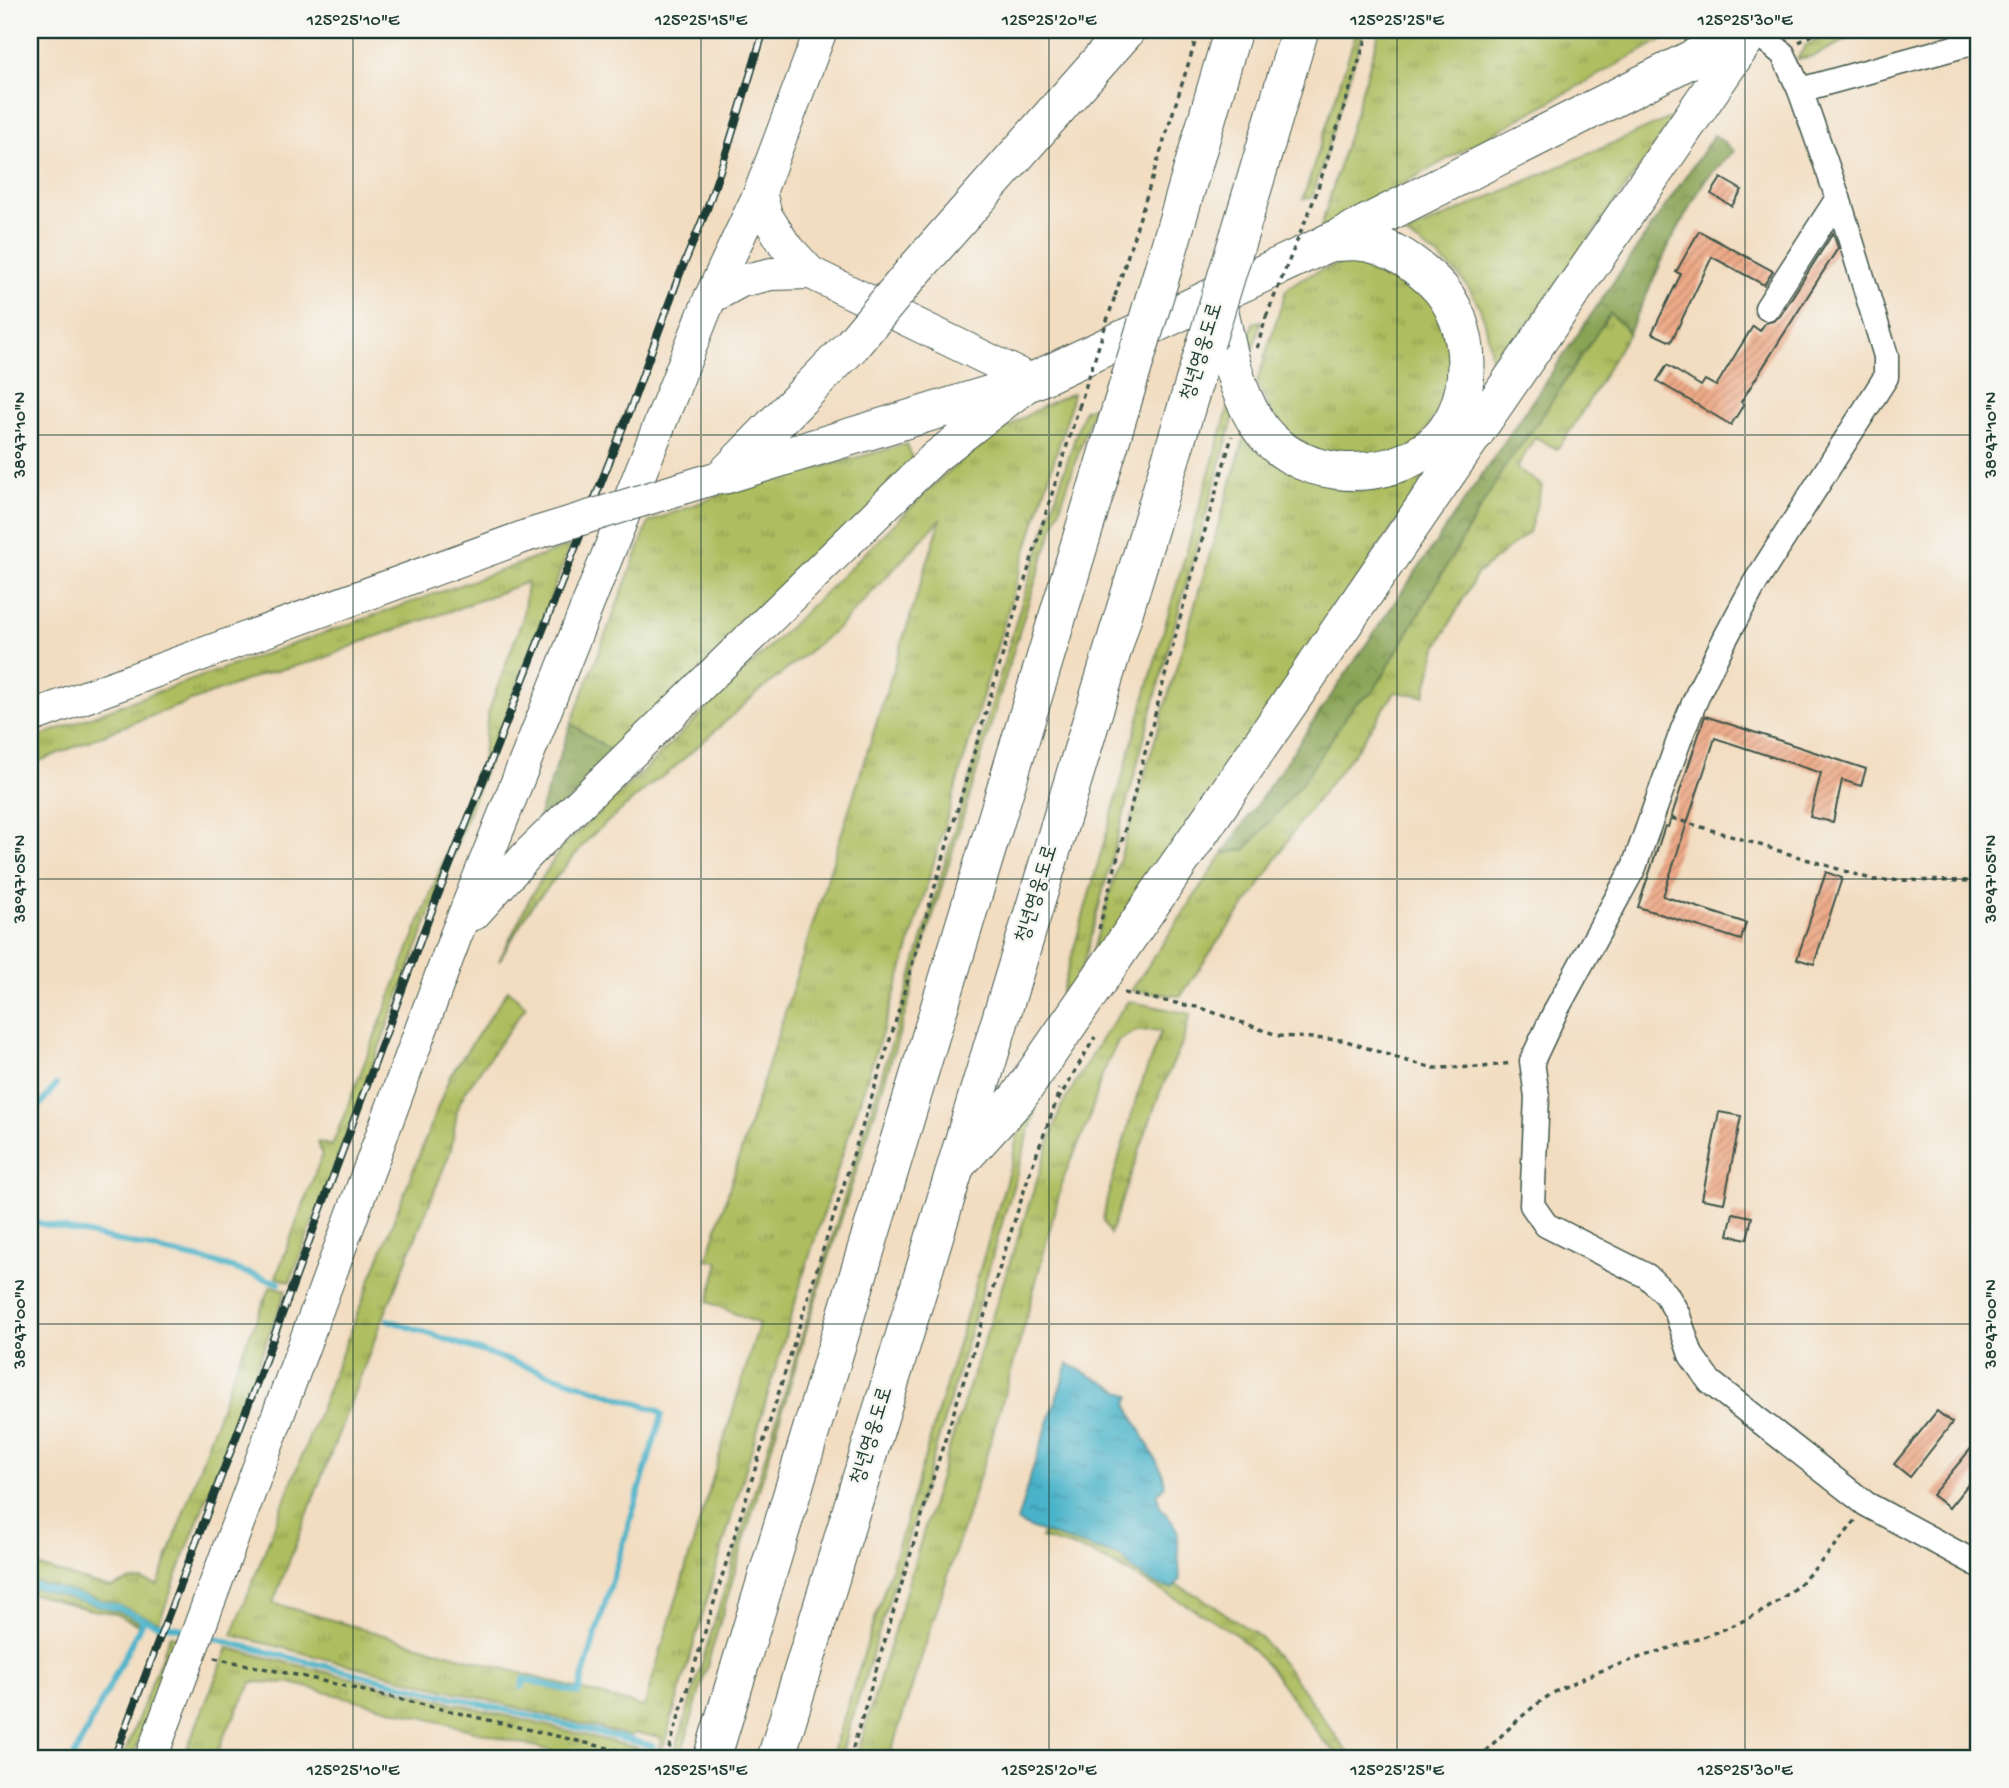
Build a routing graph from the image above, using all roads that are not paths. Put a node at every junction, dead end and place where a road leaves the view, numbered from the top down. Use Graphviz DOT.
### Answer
graph roads {
  1 [pos="821,30"];
  2 [pos="1127,30"];
  3 [pos="1233,30"];
  4 [pos="1300,30"];
  5 [pos="1752,30"];
  6 [pos="1979,41"];
  7 [pos="1800,90"];
  8 [pos="760,192"];
  9 [pos="1838,198"];
  10 [pos="1326,244"];
  11 [pos="811,273"];
  12 [pos="710,298"];
  13 [pos="1766,308"];
  14 [pos="1216,326"];
  15 [pos="1033,381"];
  16 [pos="725,475"];
  17 [pos="30,717"];
  18 [pos="456,935"];
  19 [pos="954,1168"];
  20 [pos="1979,1565"];
  21 [pos="152,1758"];
  22 [pos="712,1758"];
  23 [pos="776,1758"];
  1 -- 8 [label="main road"];
  2 -- 16 [label="highway, bridge"];
  3 -- 22 [label="highway, bridge"];
  4 -- 14 [label="highway, 청년영웅도로, bridge"];
  5 -- 7 [label="street"];
  5 -- 10 [label="highway"];
  5 -- 19 [label="highway"];
  6 -- 7 [label="street"];
  7 -- 9 [label="street"];
  8 -- 11 [label="main road"];
  8 -- 12 [label="main road"];
  9 -- 13 [label="street"];
  9 -- 20 [label="street"];
  10 -- 14 [label="highway"];
  10 -- 15 [label="highway"];
  11 -- 12 [label="main road"];
  11 -- 15 [label="main road"];
  12 -- 18 [label="main road"];
  14 -- 19 [label="highway, 청년영웅도로"];
  15 -- 16 [label="highway"];
  15 -- 18 [label="main road"];
  16 -- 17 [label="main road, bridge"];
  18 -- 21 [label="main road"];
  19 -- 23 [label="highway, 청년영웅도로"];
}
